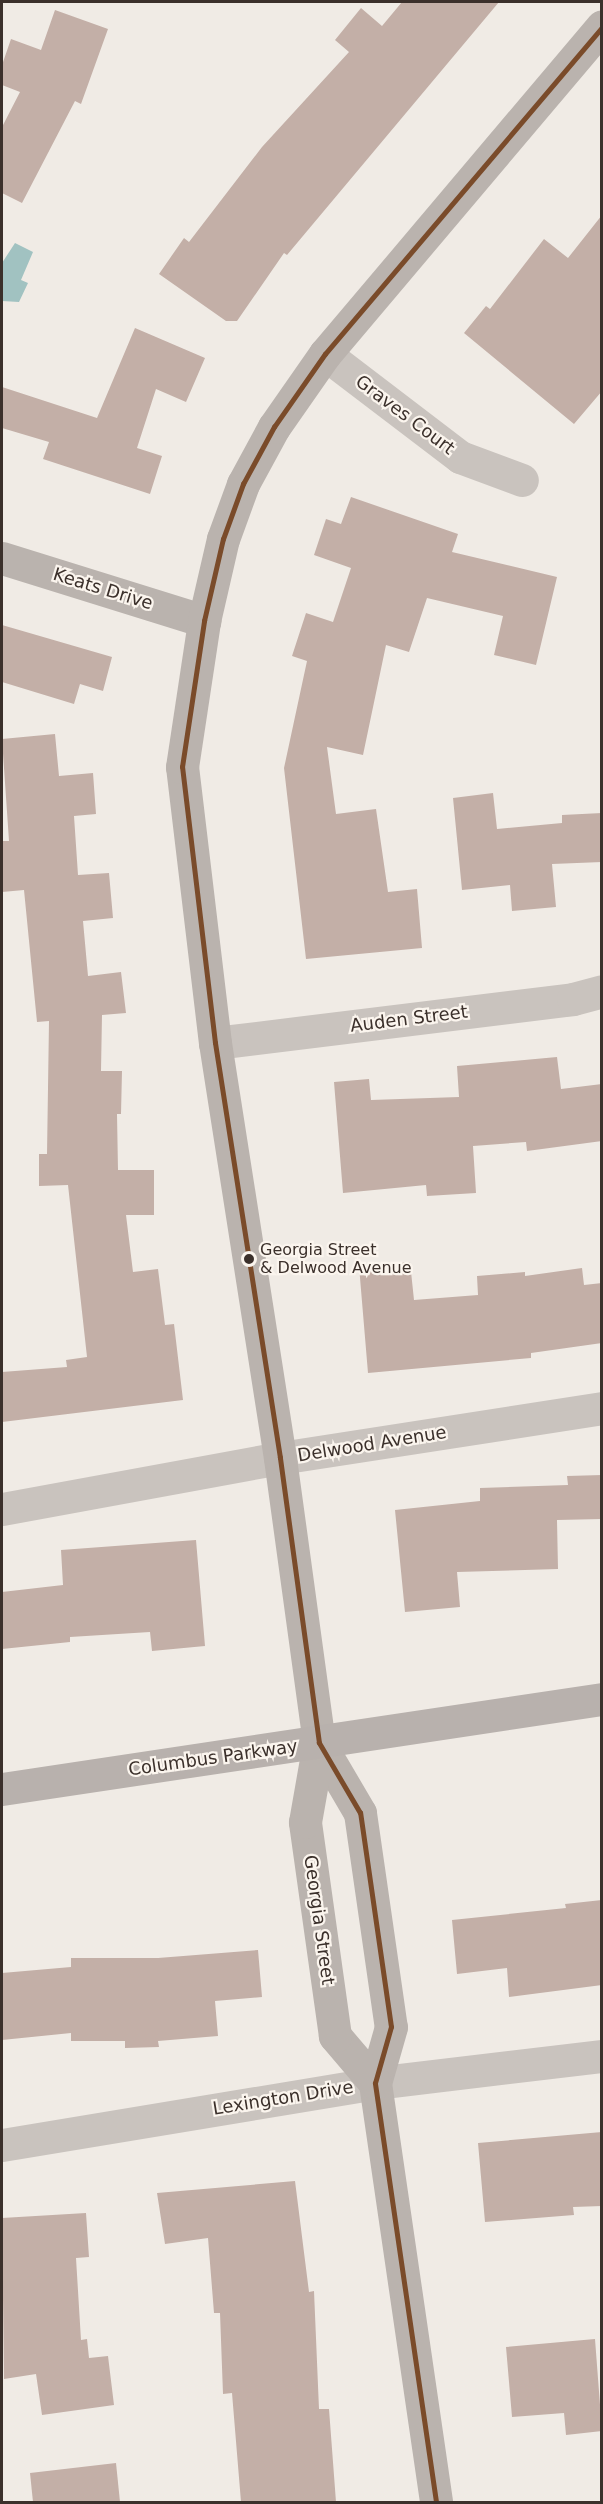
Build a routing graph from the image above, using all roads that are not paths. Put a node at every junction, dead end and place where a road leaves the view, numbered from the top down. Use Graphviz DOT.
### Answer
graph roads {
  1 [pos="602,26"];
  2 [pos="326,354"];
  3 [pos="522,480"];
  4 [pos="2,558"];
  5 [pos="204,621"];
  6 [pos="602,991"];
  7 [pos="215,1043"];
  8 [pos="602,1408"];
  9 [pos="280,1458"];
  10 [pos="2,1509"];
  11 [pos="602,1699"];
  12 [pos="319,1743"];
  13 [pos="2,1789"];
  14 [pos="602,2056"];
  15 [pos="375,2083"];
  16 [pos="2,2145"];
  17 [pos="436,2502"];
  1 -- 2 [label="main road, Georgia Street"];
  2 -- 3 [label="street, Graves Court"];
  2 -- 5 [label="main road, Georgia Street"];
  4 -- 5 [label="main road, Keats Drive"];
  5 -- 7 [label="main road, Georgia Street"];
  6 -- 7 [label="street, Auden Street"];
  7 -- 9 [label="main road, Georgia Street"];
  8 -- 9 [label="street, Delwood Avenue"];
  9 -- 10 [label="street, Delwood Avenue"];
  9 -- 12 [label="main road, Georgia Street"];
  11 -- 12 [label="main road, Columbus Parkway"];
  12 -- 13 [label="main road, Columbus Parkway"];
  12 -- 15 [label="main road, Georgia Street"];
  12 -- 15 [label="main road, Georgia Street"];
  14 -- 15 [label="street, Lexington Drive"];
  15 -- 16 [label="street, Lexington Drive"];
  15 -- 17 [label="main road, Georgia Street"];
}
